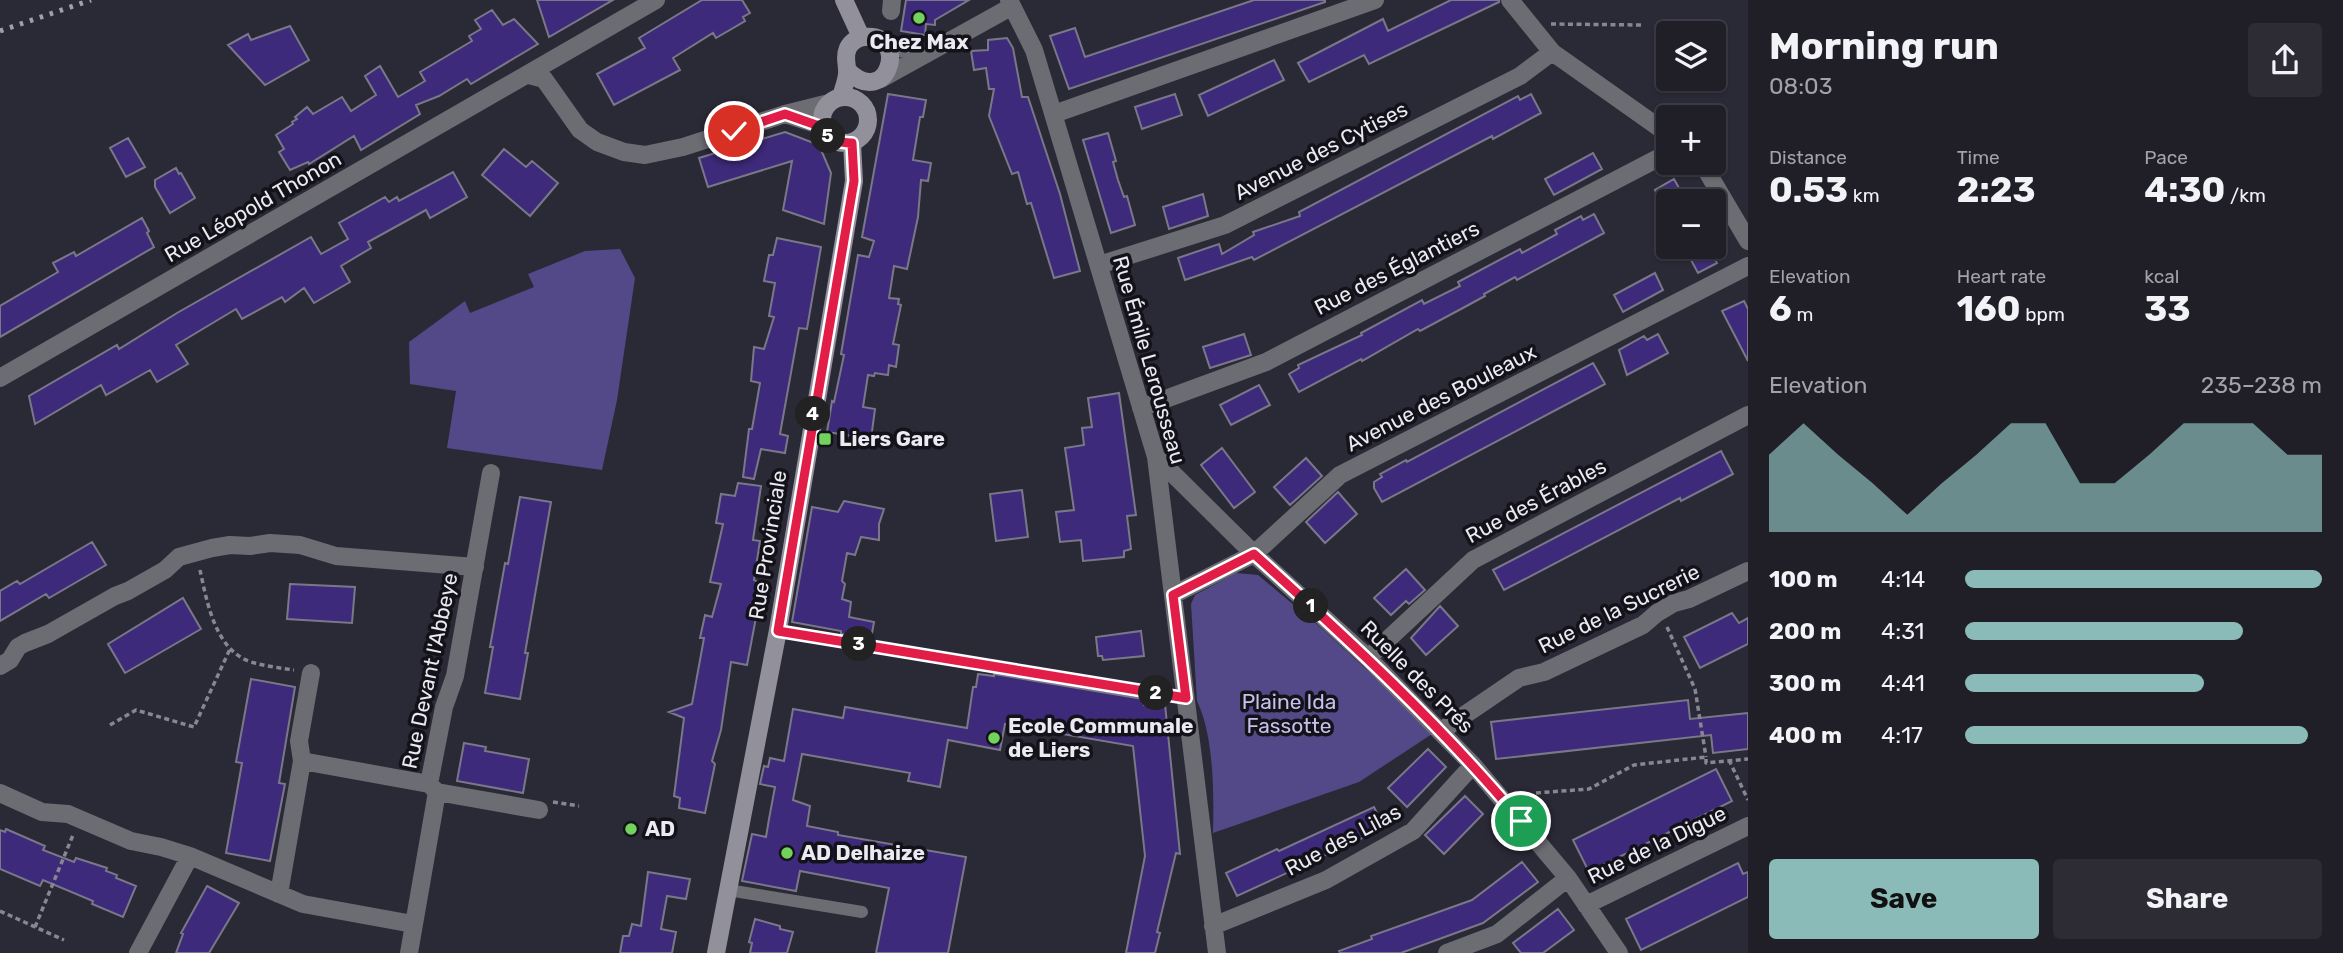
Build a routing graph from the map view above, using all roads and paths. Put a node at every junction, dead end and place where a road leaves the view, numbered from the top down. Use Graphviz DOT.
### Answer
graph roads {
  1 [pos="656,0"];
  2 [pos="844,0"];
  3 [pos="1375,0"];
  4 [pos="1510,0"];
  5 [pos="1009,2"];
  6 [pos="1528,24"];
  7 [pos="1644,25"];
  8 [pos="860,37"];
  9 [pos="887,44"];
  10 [pos="1552,52"];
  11 [pos="923,54"];
  12 [pos="848,71"];
  13 [pos="529,75"];
  14 [pos="875,81"];
  15 [pos="835,100"];
  16 [pos="864,105"];
  17 [pos="785,114"];
  18 [pos="1054,114"];
  19 [pos="1656,126"];
  20 [pos="822,127"];
  21 [pos="852,143"];
  22 [pos="1656,159"];
  23 [pos="1709,175"];
  24 [pos="1748,241"];
  25 [pos="1099,265"];
  26 [pos="1748,266"];
  27 [pos="0,378"];
  28 [pos="1141,408"];
  29 [pos="1748,415"];
  30 [pos="1156,457"];
  31 [pos="491,473"];
  32 [pos="196,551"];
  33 [pos="1254,554"];
  34 [pos="475,567"];
  35 [pos="1748,571"];
  36 [pos="1173,595"];
  37 [pos="1676,623"];
  38 [pos="778,631"];
  39 [pos="230,649"];
  40 [pos="1368,658"];
  41 [pos="0,666"];
  42 [pos="311,673"];
  43 [pos="1186,698"];
  44 [pos="110,725"];
  45 [pos="1441,732"];
  46 [pos="1706,757"];
  47 [pos="1748,759"];
  48 [pos="1729,760"];
  49 [pos="302,761"];
  50 [pos="1474,765"];
  51 [pos="433,788"];
  52 [pos="0,793"];
  53 [pos="1536,793"];
  54 [pos="1748,800"];
  55 [pos="539,810"];
  56 [pos="80,819"];
  57 [pos="1748,826"];
  58 [pos="190,856"];
  59 [pos="1568,878"];
  60 [pos="728,890"];
  61 [pos="279,894"];
  62 [pos="1586,905"];
  63 [pos="0,911"];
  64 [pos="862,912"];
  65 [pos="413,924"];
  66 [pos="1213,926"];
  67 [pos="35,927"];
  68 [pos="64,940"];
  69 [pos="138,953"];
  70 [pos="409,953"];
  71 [pos="716,953"];
  72 [pos="1217,953"];
  73 [pos="1447,953"];
  74 [pos="1619,953"];
  1 -- 13 [label="street, Rue Léopold Thonon"];
  2 -- 8 [label="main road"];
  3 -- 18 [label="street"];
  4 -- 6 [label="street"];
  5 -- 11 [label="street"];
  5 -- 18 [label="street, Rue Émile Lerousseau"];
  6 -- 7 [label="path"];
  6 -- 10 [label="street"];
  8 -- 9 [label="main road"];
  8 -- 12 [label="main road"];
  9 -- 11 [label="street"];
  9 -- 14 [label="main road"];
  10 -- 19 [label="street"];
  10 -- 25 [label="street, Avenue des Cytises"];
  11 -- 14 [label="street"];
  12 -- 14 [label="main road"];
  12 -- 15 [label="main road"];
  13 -- 17 [label="street"];
  13 -- 27 [label="street, Rue Léopold Thonon"];
  14 -- 16 [label="main road"];
  15 -- 16 [label="main road"];
  15 -- 17 [label="street"];
  15 -- 20 [label="main road"];
  16 -- 21 [label="main road"];
  17 -- 20 [label="street"];
  18 -- 25 [label="street, Rue Émile Lerousseau"];
  20 -- 21 [label="main road"];
  21 -- 38 [label="main road, Rue Provinciale"];
  22 -- 28 [label="street, Rue des Églantiers"];
  23 -- 24 [label="street"];
  25 -- 28 [label="street, Rue Émile Lerousseau"];
  26 -- 33 [label="street, Avenue des Bouleaux"];
  28 -- 30 [label="street, Rue Émile Lerousseau"];
  29 -- 40 [label="street, Rue des Érables"];
  30 -- 33 [label="street, Ruelle des Prés"];
  30 -- 36 [label="street, Rue Émile Lerousseau"];
  31 -- 34 [label="street, Rue Devant l'Abbeye"];
  32 -- 34 [label="street, Rue Devant l'Abbeye"];
  32 -- 39 [label="path"];
  32 -- 41 [label="street, Rue Devant l'Abbeye"];
  33 -- 36 [label="street, Avenue des Bouleaux"];
  33 -- 40 [label="street, Ruelle des Prés"];
  34 -- 51 [label="street, Rue Devant l'Abbeye"];
  35 -- 45 [label="street, Rue de la Sucrerie"];
  36 -- 43 [label="street, Rue Émile Lerousseau"];
  37 -- 46 [label="path"];
  38 -- 43 [label="path"];
  38 -- 60 [label="main road, Rue Provinciale"];
  39 -- 42 [label="path"];
  39 -- 44 [label="path"];
  40 -- 45 [label="street, Ruelle des Prés"];
  42 -- 49 [label="street"];
  43 -- 66 [label="street, Rue Émile Lerousseau"];
  45 -- 50 [label="street, Ruelle des Prés"];
  46 -- 48 [label="path"];
  46 -- 53 [label="path"];
  47 -- 48 [label="path"];
  48 -- 54 [label="path"];
  49 -- 51 [label="street"];
  49 -- 61 [label="street"];
  50 -- 59 [label="street, Ruelle des Prés"];
  50 -- 66 [label="street, Rue des Lilas"];
  51 -- 55 [label="street"];
  51 -- 65 [label="street, Rue Devant l'Abbeye"];
  52 -- 56 [label="street"];
  56 -- 58 [label="street"];
  56 -- 67 [label="path"];
  57 -- 62 [label="street, Rue de la Digue"];
  58 -- 61 [label="street"];
  58 -- 69 [label="street"];
  59 -- 62 [label="street, Ruelle des Prés"];
  59 -- 73 [label="street"];
  60 -- 64 [label="lane"];
  60 -- 71 [label="main road, Rue Provinciale"];
  61 -- 65 [label="street"];
  62 -- 74 [label="street, Ruelle des Prés"];
  63 -- 67 [label="path"];
  65 -- 70 [label="street, Rue Devant l'Abbeye"];
  66 -- 72 [label="street, Rue Émile Lerousseau"];
  67 -- 68 [label="path"];
}
